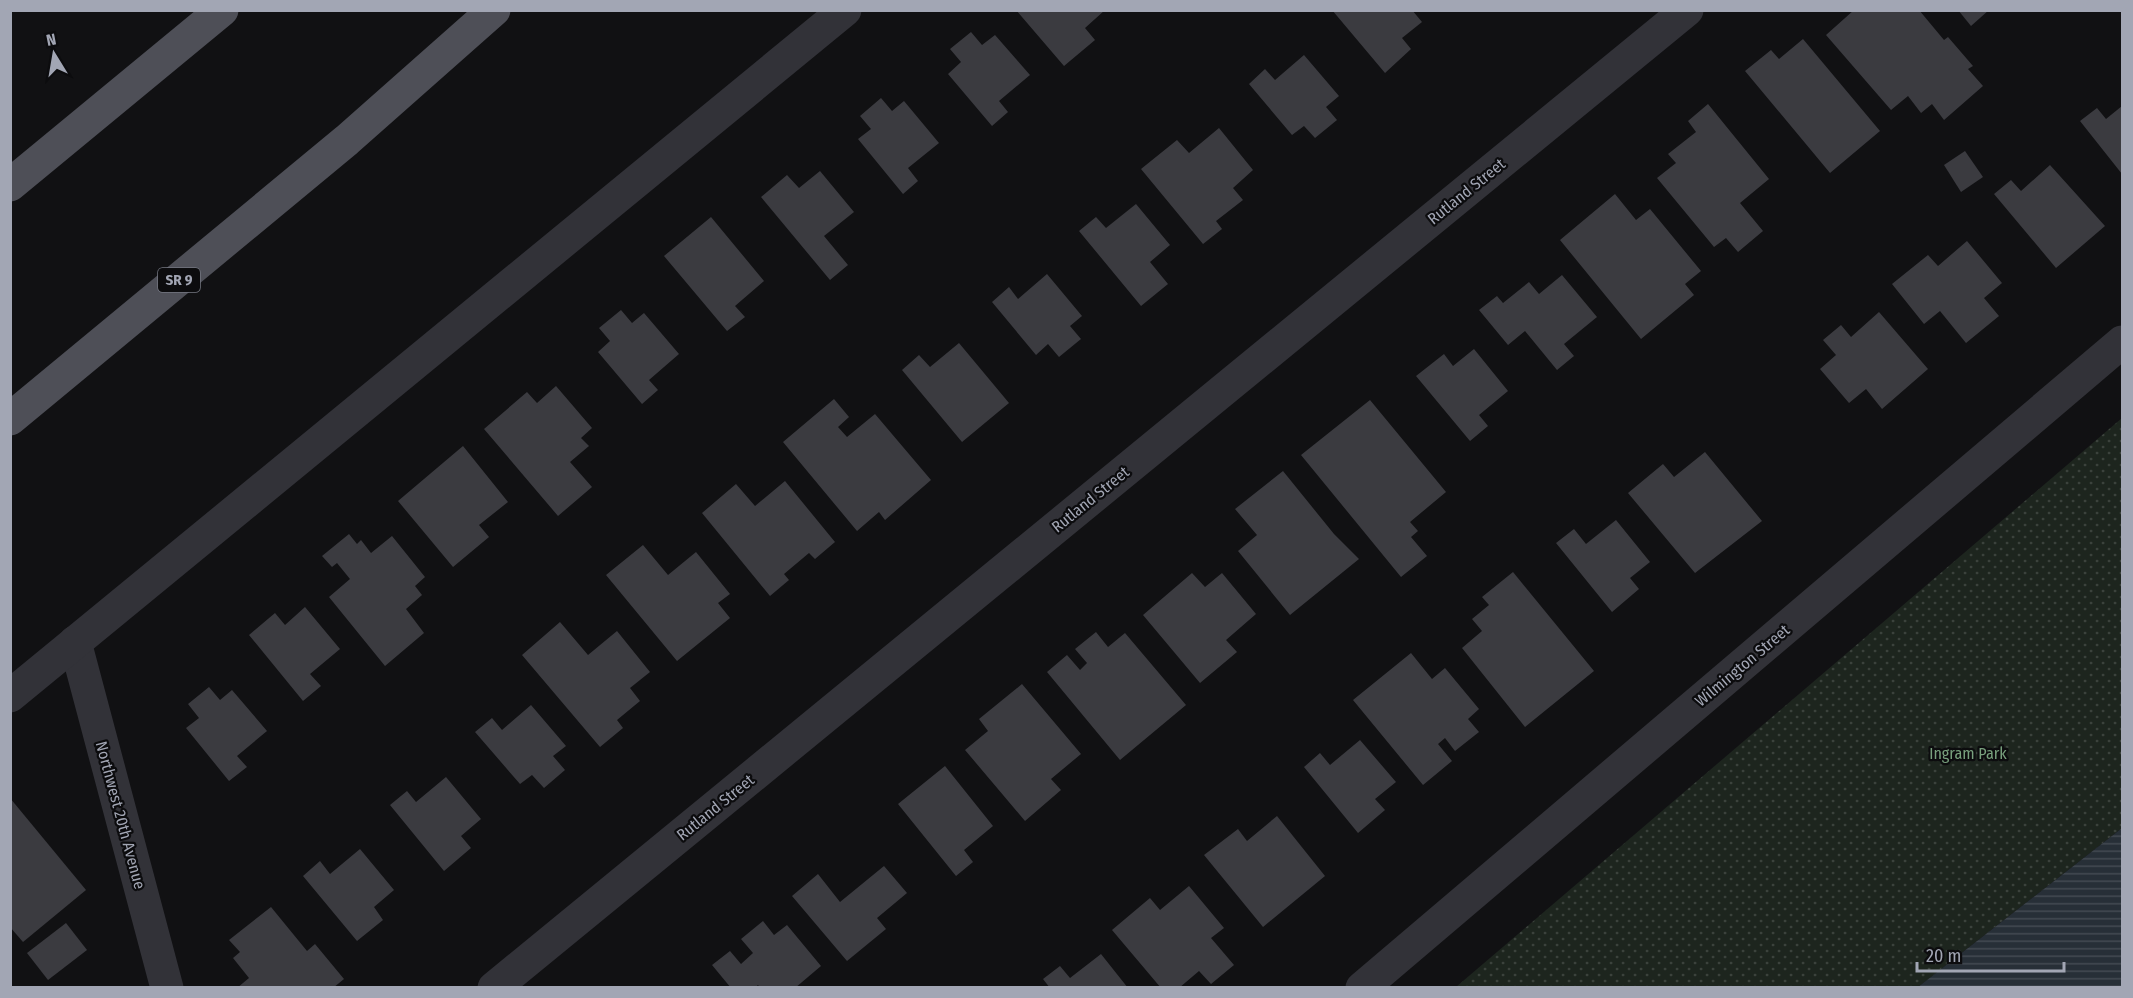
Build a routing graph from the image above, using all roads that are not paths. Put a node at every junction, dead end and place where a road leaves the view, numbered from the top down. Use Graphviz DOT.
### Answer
graph roads {
  1 [pos="222,10"];
  2 [pos="494,10"];
  3 [pos="845,10"];
  4 [pos="1687,10"];
  5 [pos="10,185"];
  6 [pos="2122,342"];
  7 [pos="10,419"];
  8 [pos="75,642"];
  9 [pos="10,696"];
  10 [pos="167,987"];
  11 [pos="494,987"];
  12 [pos="1362,987"];
  1 -- 5 [label="main road"];
  2 -- 7 [label="main road, SR 9"];
  3 -- 8 [label="street"];
  4 -- 11 [label="street, Rutland Street"];
  6 -- 12 [label="street, Wilmington Street"];
  8 -- 9 [label="street"];
  8 -- 10 [label="street, Northwest 20th Avenue"];
}
